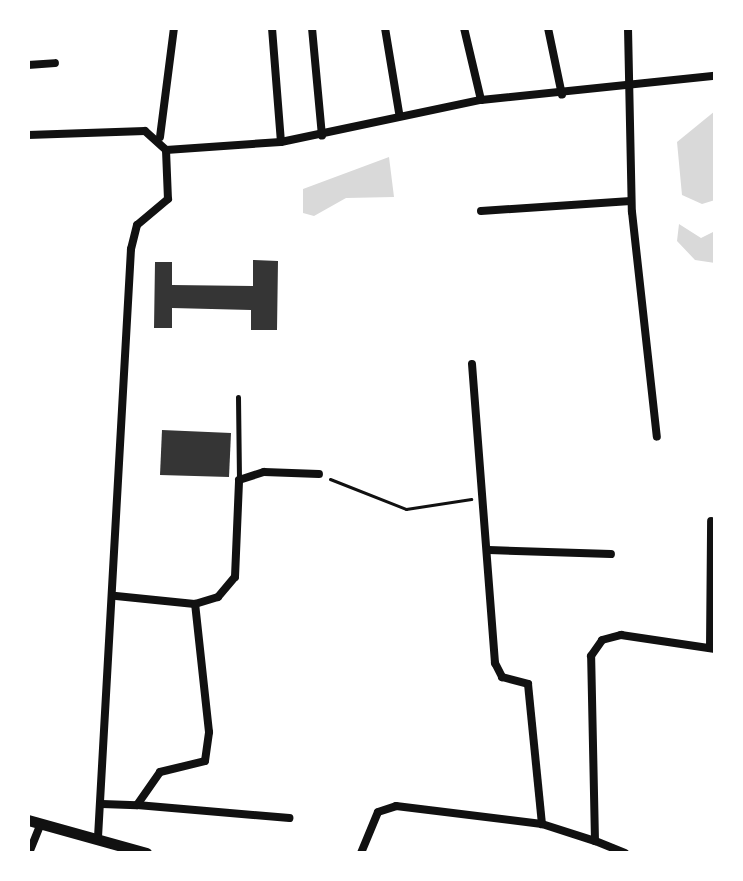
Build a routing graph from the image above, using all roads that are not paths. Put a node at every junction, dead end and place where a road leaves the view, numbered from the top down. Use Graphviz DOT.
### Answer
graph roads {
  1 [pos="174,28"];
  2 [pos="272,28"];
  3 [pos="312,28"];
  4 [pos="385,28"];
  5 [pos="464,28"];
  6 [pos="548,28"];
  7 [pos="628,28"];
  8 [pos="55,63"];
  9 [pos="28,65"];
  10 [pos="715,76"];
  11 [pos="625,82"];
  12 [pos="562,95"];
  13 [pos="481,100"];
  14 [pos="399,113"];
  15 [pos="28,135"];
  16 [pos="322,136"];
  17 [pos="160,137"];
  18 [pos="281,142"];
  19 [pos="166,150"];
  20 [pos="631,201"];
  21 [pos="481,211"];
  22 [pos="472,364"];
  23 [pos="238,397"];
  24 [pos="657,437"];
  25 [pos="319,474"];
  26 [pos="239,480"];
  27 [pos="711,521"];
  28 [pos="489,550"];
  29 [pos="611,554"];
  30 [pos="116,596"];
  31 [pos="195,604"];
  32 [pos="712,648"];
  33 [pos="102,804"];
  34 [pos="137,805"];
  35 [pos="289,818"];
  36 [pos="28,820"];
  37 [pos="41,823"];
  38 [pos="542,824"];
  39 [pos="98,837"];
  40 [pos="595,841"];
  41 [pos="29,853"];
  42 [pos="146,853"];
  43 [pos="361,853"];
  44 [pos="625,853"];
  1 -- 17 [label="street"];
  2 -- 18 [label="street"];
  3 -- 16 [label="street"];
  4 -- 14 [label="street"];
  5 -- 13 [label="street"];
  6 -- 12 [label="street"];
  7 -- 11 [label="street"];
  8 -- 9 [label="street"];
  10 -- 11 [label="street"];
  11 -- 12 [label="street"];
  11 -- 20 [label="street"];
  12 -- 13 [label="street"];
  13 -- 14 [label="street"];
  14 -- 16 [label="street"];
  15 -- 17 [label="street"];
  16 -- 18 [label="street"];
  17 -- 19 [label="street"];
  18 -- 19 [label="street"];
  19 -- 30 [label="street"];
  20 -- 21 [label="street"];
  20 -- 24 [label="street"];
  22 -- 28 [label="street"];
  23 -- 26 [label="lane"];
  25 -- 26 [label="street"];
  26 -- 31 [label="street"];
  27 -- 32 [label="street"];
  28 -- 29 [label="street"];
  28 -- 38 [label="street"];
  30 -- 31 [label="street"];
  30 -- 33 [label="street"];
  31 -- 34 [label="street"];
  32 -- 40 [label="street"];
  33 -- 34 [label="street"];
  33 -- 39 [label="street"];
  34 -- 35 [label="street"];
  36 -- 37 [label="street"];
  37 -- 39 [label="street"];
  37 -- 41 [label="street"];
  38 -- 40 [label="street"];
  38 -- 43 [label="street"];
  39 -- 42 [label="street"];
  40 -- 44 [label="street"];
}
